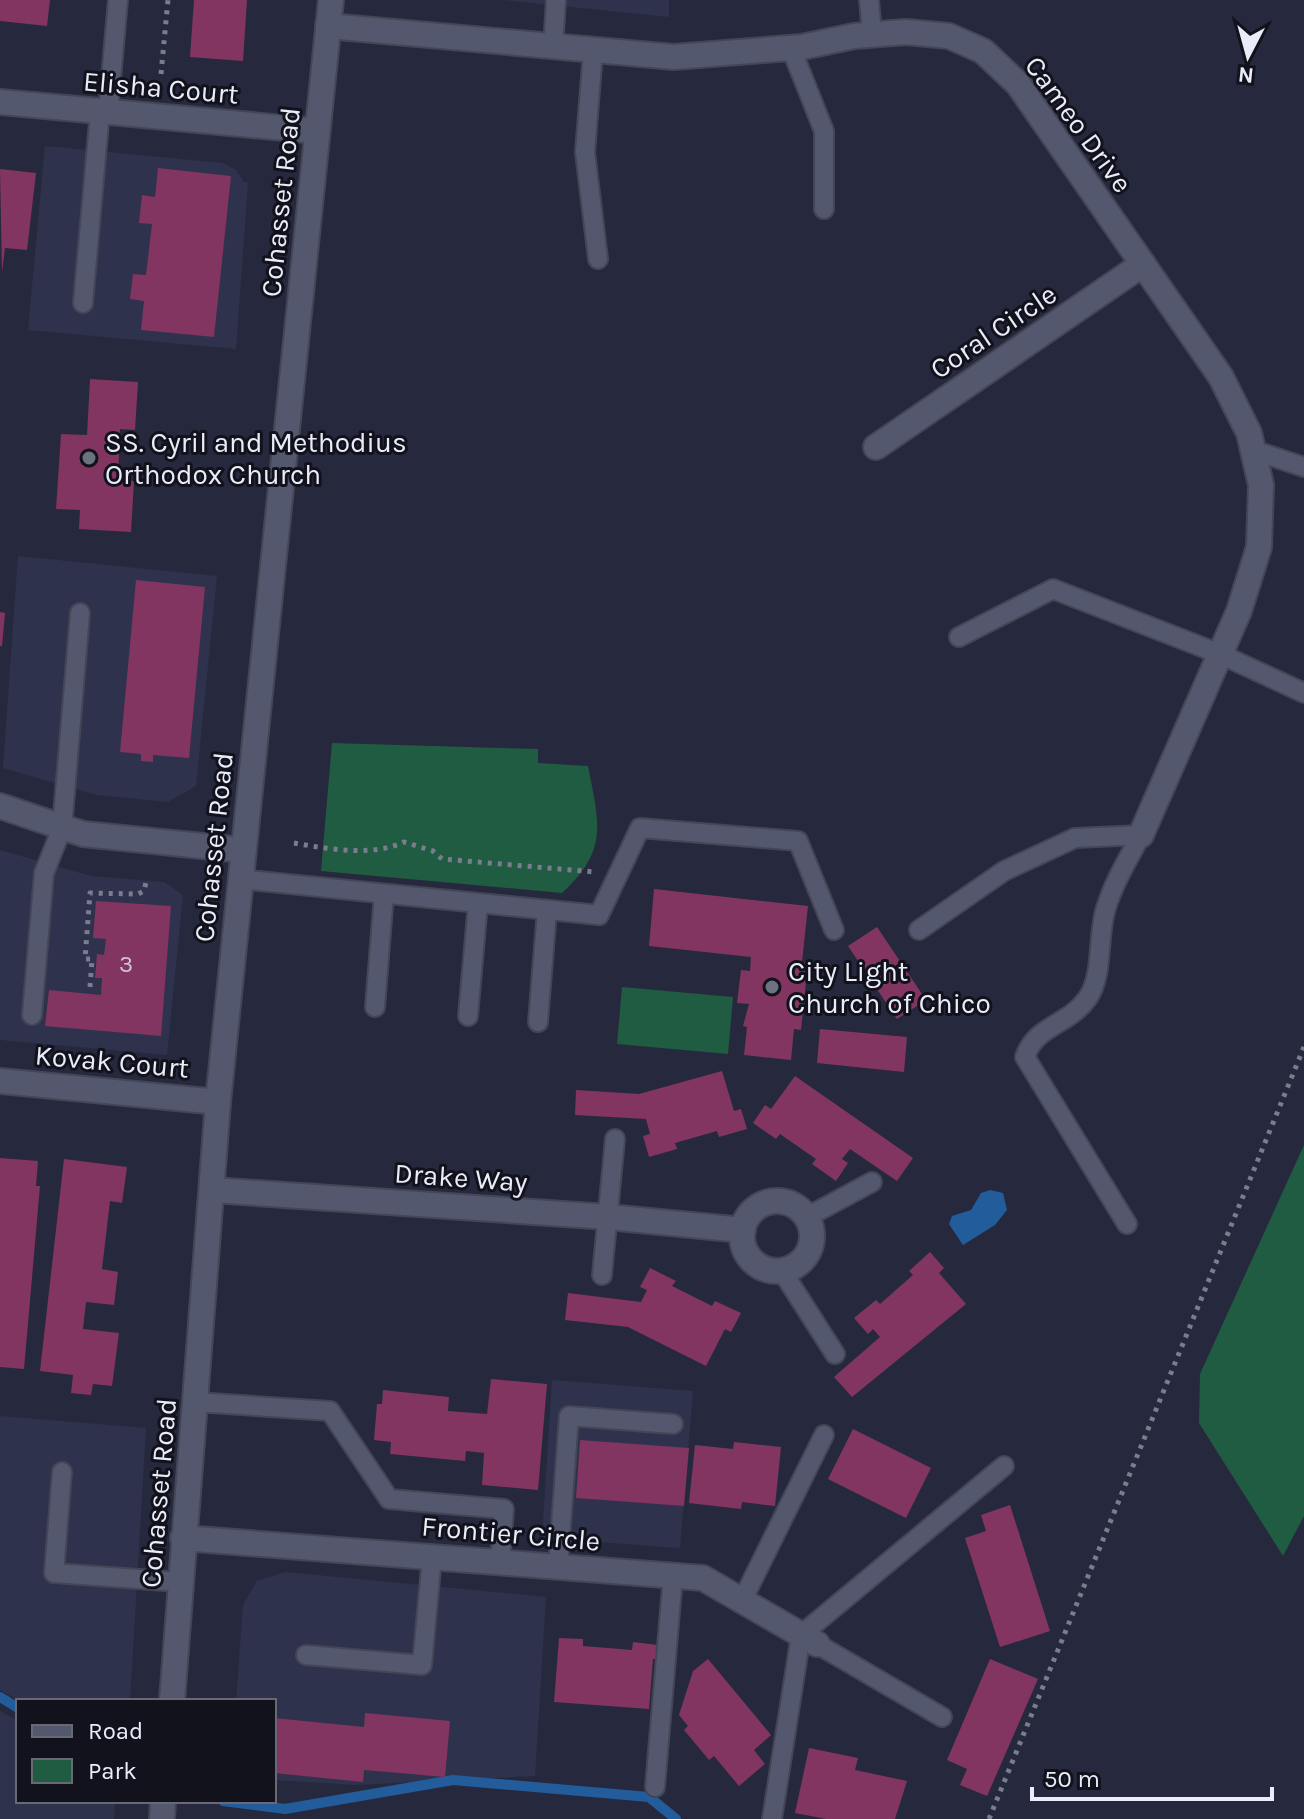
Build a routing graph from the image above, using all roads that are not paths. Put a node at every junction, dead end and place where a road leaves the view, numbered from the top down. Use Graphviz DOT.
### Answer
graph roads {
  1 [pos="118,0"];
  2 [pos="331,0"];
  3 [pos="556,0"];
  4 [pos="869,0"];
  5 [pos="328,26"];
  6 [pos="872,34"];
  7 [pos="553,48"];
  8 [pos="791,48"];
  9 [pos="593,52"];
  10 [pos="0,102"];
  11 [pos="104,112"];
  12 [pos="317,131"];
  13 [pos="824,209"];
  14 [pos="598,259"];
  15 [pos="1143,264"];
  16 [pos="83,303"];
  17 [pos="876,447"];
  18 [pos="1253,450"];
  19 [pos="1304,467"];
  20 [pos="80,613"];
  21 [pos="959,637"];
  22 [pos="1220,654"];
  23 [pos="1304,693"];
  24 [pos="0,806"];
  25 [pos="62,828"];
  26 [pos="1141,835"];
  27 [pos="242,850"];
  28 [pos="239,879"];
  29 [pos="384,894"];
  30 [pos="478,903"];
  31 [pos="547,910"];
  32 [pos="834,930"];
  33 [pos="919,930"];
  34 [pos="375,1007"];
  35 [pos="32,1015"];
  36 [pos="468,1016"];
  37 [pos="538,1022"];
  38 [pos="0,1081"];
  39 [pos="218,1102"];
  40 [pos="615,1139"];
  41 [pos="872,1182"];
  42 [pos="212,1190"];
  43 [pos="608,1217"];
  44 [pos="807,1217"];
  45 [pos="1127,1224"];
  46 [pos="743,1230"];
  47 [pos="782,1271"];
  48 [pos="602,1275"];
  49 [pos="835,1354"];
  50 [pos="195,1402"];
  51 [pos="673,1424"];
  52 [pos="824,1435"];
  53 [pos="1004,1466"];
  54 [pos="62,1472"];
  55 [pos="183,1538"];
  56 [pos="432,1557"];
  57 [pos="500,1562"];
  58 [pos="558,1567"];
  59 [pos="673,1576"];
  60 [pos="180,1582"];
  61 [pos="742,1601"];
  62 [pos="809,1639"];
  63 [pos="306,1655"];
  64 [pos="172,1699"];
  65 [pos="942,1717"];
  66 [pos="655,1787"];
  67 [pos="772,1819"];
  1 -- 11 [label="lane"];
  2 -- 5 [label="street, Cohasset Road"];
  3 -- 7 [label="lane"];
  4 -- 6 [label="lane"];
  5 -- 7 [label="street, Cameo Drive"];
  5 -- 12 [label="street, Cohasset Road"];
  6 -- 8 [label="street, Cameo Drive"];
  6 -- 15 [label="street, Cameo Drive"];
  7 -- 9 [label="street, Cameo Drive"];
  8 -- 9 [label="street, Cameo Drive"];
  8 -- 13 [label="lane"];
  9 -- 14 [label="lane"];
  10 -- 11 [label="street, Elisha Court"];
  11 -- 12 [label="street, Elisha Court"];
  11 -- 16 [label="lane"];
  12 -- 27 [label="street, Cohasset Road"];
  15 -- 17 [label="street, Coral Circle"];
  15 -- 18 [label="street, Cameo Drive"];
  18 -- 19 [label="lane"];
  18 -- 22 [label="street, Cameo Drive"];
  20 -- 25 [label="lane"];
  21 -- 22 [label="lane"];
  22 -- 23 [label="lane"];
  22 -- 26 [label="street, Cameo Drive"];
  24 -- 25 [label="street"];
  25 -- 27 [label="street"];
  25 -- 35 [label="lane"];
  26 -- 33 [label="lane"];
  26 -- 45 [label="lane"];
  27 -- 28 [label="street, Cohasset Road"];
  28 -- 29 [label="lane"];
  28 -- 39 [label="street, Cohasset Road"];
  29 -- 30 [label="lane"];
  29 -- 34 [label="lane"];
  30 -- 31 [label="lane"];
  30 -- 36 [label="lane"];
  31 -- 32 [label="lane"];
  31 -- 37 [label="lane"];
  38 -- 39 [label="street, Kovak Court"];
  39 -- 42 [label="street, Cohasset Road"];
  40 -- 43 [label="lane"];
  41 -- 44 [label="lane"];
  42 -- 43 [label="street, Drake Way"];
  42 -- 50 [label="street, Cohasset Road"];
  43 -- 46 [label="street, Drake Way"];
  43 -- 48 [label="lane"];
  44 -- 46 [label="street"];
  44 -- 47 [label="street"];
  46 -- 47 [label="street"];
  47 -- 49 [label="lane"];
  50 -- 55 [label="street, Cohasset Road"];
  50 -- 57 [label="lane"];
  51 -- 58 [label="lane"];
  52 -- 61 [label="lane"];
  53 -- 62 [label="lane"];
  54 -- 60 [label="lane"];
  55 -- 56 [label="street, Frontier Circle"];
  55 -- 60 [label="street, Cohasset Road"];
  56 -- 57 [label="street, Frontier Circle"];
  56 -- 63 [label="lane"];
  57 -- 58 [label="street, Frontier Circle"];
  58 -- 59 [label="street, Frontier Circle"];
  59 -- 61 [label="street, Frontier Circle"];
  59 -- 66 [label="lane"];
  60 -- 64 [label="street, Cohasset Road"];
  61 -- 62 [label="street, Frontier Circle"];
  62 -- 65 [label="lane"];
  62 -- 67 [label="lane"];
}
